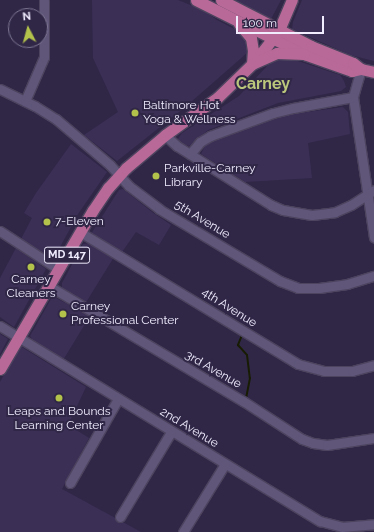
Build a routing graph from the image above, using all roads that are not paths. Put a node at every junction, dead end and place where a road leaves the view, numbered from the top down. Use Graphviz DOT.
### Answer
graph roads {
  1 [pos="44,0"];
  2 [pos="196,0"];
  3 [pos="221,0"];
  4 [pos="292,0"];
  5 [pos="231,17"];
  6 [pos="276,34"];
  7 [pos="304,54"];
  8 [pos="252,64"];
  9 [pos="361,69"];
  10 [pos="374,72"];
  11 [pos="0,89"];
  12 [pos="353,97"];
  13 [pos="25,101"];
  14 [pos="165,135"];
  15 [pos="190,154"];
  16 [pos="119,175"];
  17 [pos="371,193"];
  18 [pos="0,231"];
  19 [pos="80,232"];
  20 [pos="374,237"];
  21 [pos="58,269"];
  22 [pos="374,276"];
  23 [pos="48,286"];
  24 [pos="0,326"];
  25 [pos="18,337"];
  26 [pos="374,365"];
  27 [pos="0,369"];
  28 [pos="118,399"];
  29 [pos="171,432"];
  30 [pos="374,438"];
  31 [pos="225,464"];
  32 [pos="70,483"];
  33 [pos="120,517"];
  34 [pos="374,524"];
  35 [pos="183,532"];
  1 -- 13 [label="street"];
  2 -- 5 [label="main road"];
  3 -- 6 [label="main road"];
  4 -- 6 [label="main road, MD 147"];
  5 -- 6 [label="main road"];
  5 -- 8 [label="main road"];
  6 -- 7 [label="main road"];
  6 -- 8 [label="main road, MD 147"];
  6 -- 9 [label="main road"];
  7 -- 8 [label="main road"];
  7 -- 9 [label="main road"];
  8 -- 14 [label="main road, MD 147"];
  9 -- 10 [label="main road"];
  9 -- 12 [label="street"];
  11 -- 13 [label="street, 5th Avenue"];
  12 -- 15 [label="street"];
  12 -- 17 [label="street"];
  13 -- 16 [label="street, 5th Avenue"];
  14 -- 15 [label="street"];
  14 -- 16 [label="main road, MD 147"];
  15 -- 17 [label="street"];
  16 -- 19 [label="main road, MD 147"];
  16 -- 22 [label="street, 5th Avenue"];
  17 -- 20 [label="street"];
  18 -- 21 [label="street"];
  19 -- 21 [label="main road, MD 147"];
  19 -- 26 [label="street, 4th Avenue"];
  21 -- 23 [label="main road, MD 147"];
  23 -- 25 [label="main road, MD 147"];
  23 -- 30 [label="street, 3rd Avenue"];
  24 -- 25 [label="street, 2nd Avenue"];
  25 -- 27 [label="main road, MD 147"];
  25 -- 28 [label="street, 2nd Avenue"];
  28 -- 29 [label="street, 2nd Avenue"];
  28 -- 32 [label="street"];
  29 -- 31 [label="street, 2nd Avenue"];
  29 -- 33 [label="street"];
  31 -- 34 [label="street, 2nd Avenue"];
  31 -- 35 [label="street"];
}
